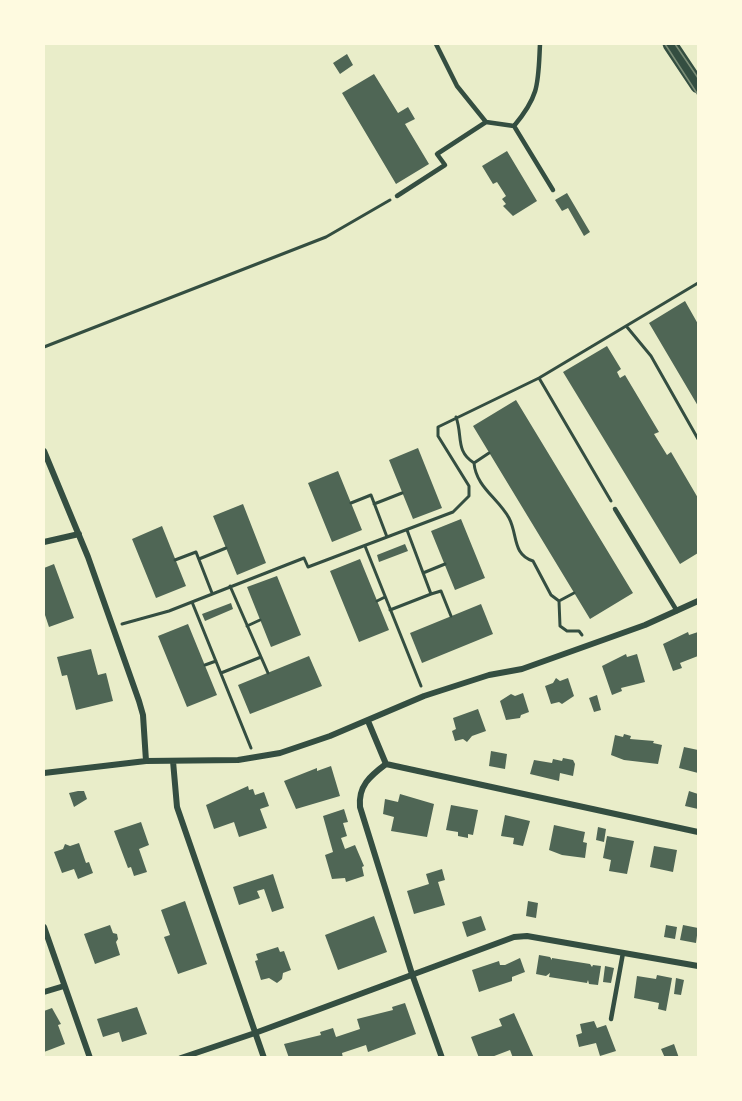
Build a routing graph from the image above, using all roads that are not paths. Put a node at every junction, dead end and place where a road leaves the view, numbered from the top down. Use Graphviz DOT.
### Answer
graph roads {
  1 [pos="436,44"];
  2 [pos="540,44"];
  3 [pos="670,44"];
  4 [pos="699,86"];
  5 [pos="486,122"];
  6 [pos="513,126"];
  7 [pos="553,190"];
  8 [pos="397,196"];
  9 [pos="44,451"];
  10 [pos="615,509"];
  11 [pos="79,534"];
  12 [pos="44,542"];
  13 [pos="699,601"];
  14 [pos="677,610"];
  15 [pos="368,721"];
  16 [pos="146,761"];
  17 [pos="173,761"];
  18 [pos="386,764"];
  19 [pos="44,773"];
  20 [pos="699,832"];
  21 [pos="44,927"];
  22 [pos="623,953"];
  23 [pos="699,966"];
  24 [pos="412,974"];
  25 [pos="64,986"];
  26 [pos="44,992"];
  27 [pos="611,1019"];
  28 [pos="255,1033"];
  29 [pos="90,1058"];
  30 [pos="181,1058"];
  31 [pos="264,1058"];
  32 [pos="442,1058"];
  1 -- 5 [label="lane"];
  2 -- 6 [label="lane"];
  3 -- 4 [label="main road"];
  5 -- 6 [label="lane"];
  5 -- 8 [label="lane"];
  6 -- 7 [label="lane"];
  9 -- 11 [label="street"];
  10 -- 14 [label="lane"];
  11 -- 12 [label="street"];
  11 -- 16 [label="street"];
  13 -- 14 [label="street"];
  14 -- 15 [label="street"];
  15 -- 17 [label="street"];
  15 -- 18 [label="street"];
  16 -- 17 [label="street"];
  16 -- 19 [label="street"];
  17 -- 28 [label="street"];
  18 -- 20 [label="street"];
  18 -- 24 [label="street"];
  21 -- 25 [label="street"];
  22 -- 23 [label="street"];
  22 -- 24 [label="street"];
  22 -- 27 [label="lane"];
  24 -- 28 [label="street"];
  24 -- 32 [label="street"];
  25 -- 26 [label="street"];
  25 -- 29 [label="street"];
  28 -- 30 [label="street"];
  28 -- 31 [label="street"];
}
